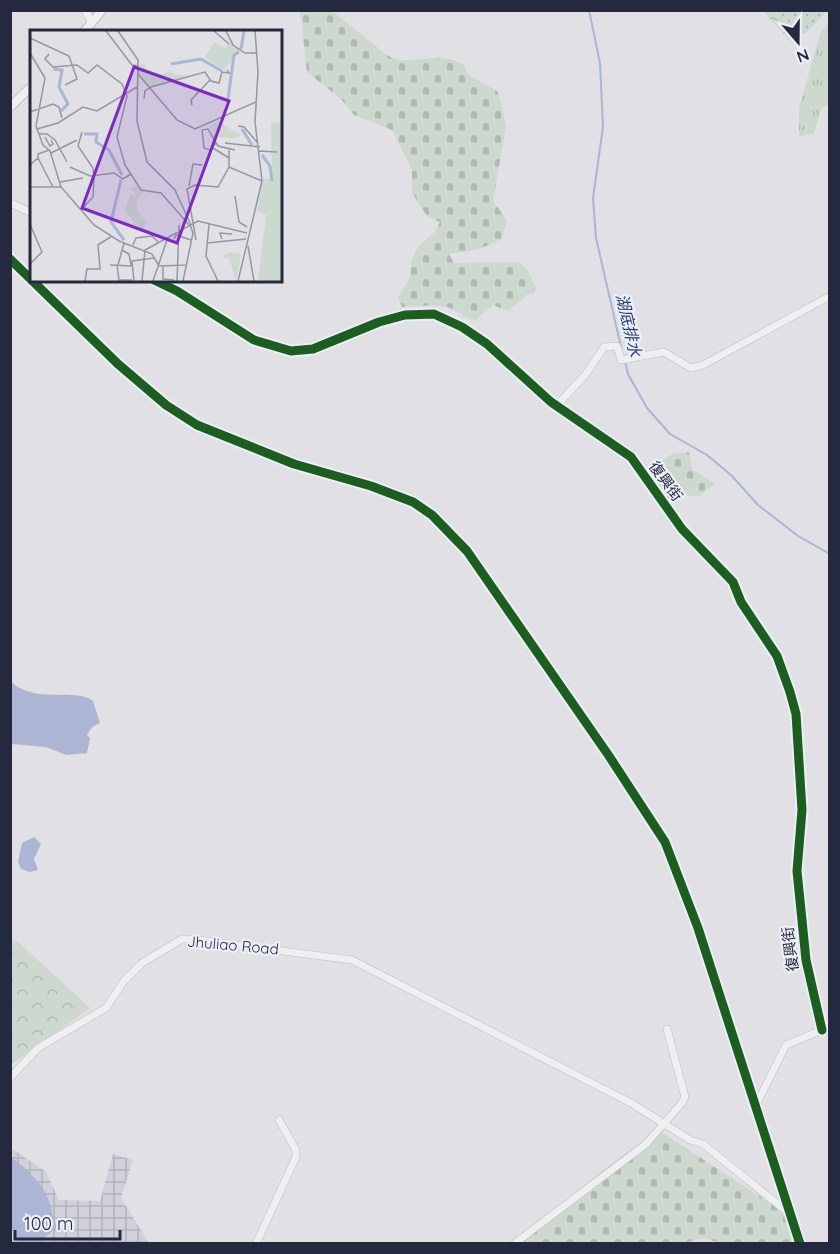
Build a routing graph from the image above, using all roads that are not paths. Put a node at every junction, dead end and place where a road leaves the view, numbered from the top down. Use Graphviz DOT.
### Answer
graph roads {
  1 [pos="85,10"];
  2 [pos="102,10"];
  3 [pos="92,23"];
  4 [pos="86,30"];
  5 [pos="30,88"];
  6 [pos="10,107"];
  7 [pos="10,203"];
  8 [pos="30,212"];
  9 [pos="10,259"];
  10 [pos="30,278"];
  11 [pos="34,282"];
  12 [pos="158,282"];
  13 [pos="830,296"];
  14 [pos="556,406"];
  15 [pos="830,1022"];
  16 [pos="667,1029"];
  17 [pos="822,1030"];
  18 [pos="10,1078"];
  19 [pos="755,1107"];
  20 [pos="279,1120"];
  21 [pos="664,1124"];
  22 [pos="790,1214"];
  23 [pos="256,1244"];
  24 [pos="514,1244"];
  25 [pos="801,1244"];
  1 -- 3 [label="street"];
  2 -- 3 [label="street"];
  3 -- 4 [label="street"];
  5 -- 6 [label="street"];
  7 -- 8 [label="street"];
  9 -- 10 [label="street"];
  11 -- 19 [label="street"];
  12 -- 14 [label="street, 復興街"];
  13 -- 14 [label="street"];
  14 -- 17 [label="street, 復興街"];
  15 -- 17 [label="street"];
  16 -- 21 [label="street"];
  17 -- 19 [label="street"];
  18 -- 21 [label="street, Jhuliao Road"];
  19 -- 22 [label="street"];
  20 -- 23 [label="street"];
  21 -- 22 [label="street, Jhuliao Road"];
  21 -- 24 [label="street"];
  22 -- 25 [label="street"];
}
